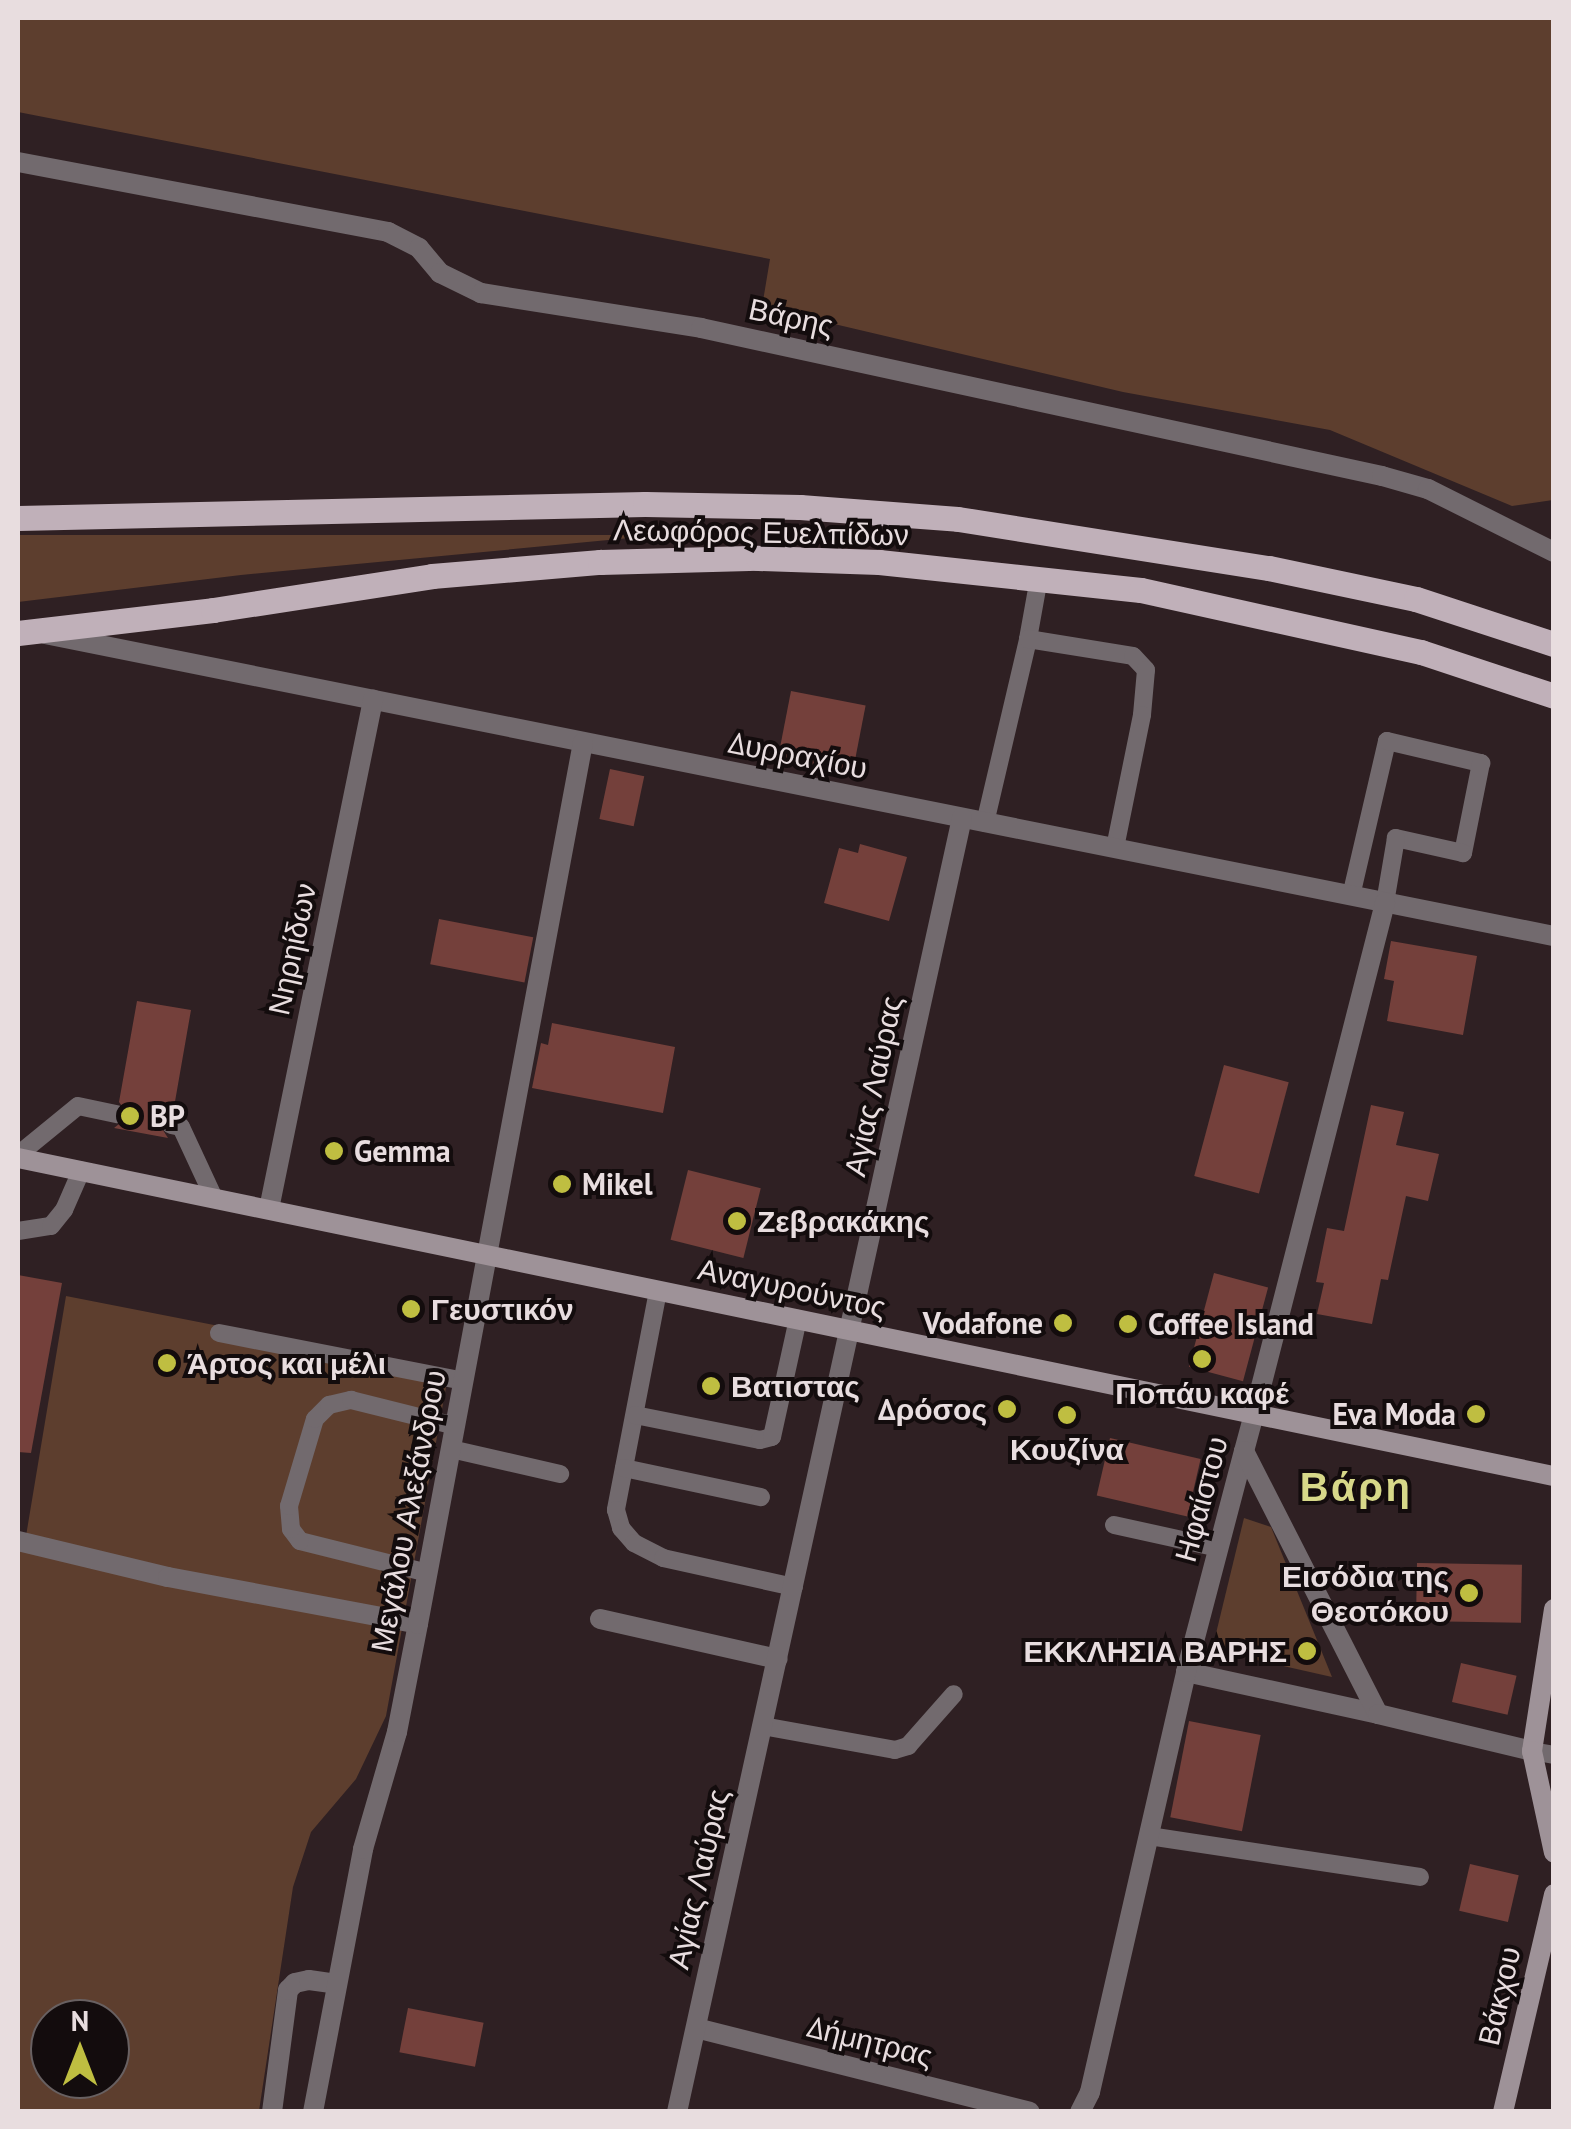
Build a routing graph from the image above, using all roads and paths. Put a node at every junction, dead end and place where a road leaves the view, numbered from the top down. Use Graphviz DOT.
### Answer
graph roads {
  1 [pos="18,162"];
  2 [pos="18,518"];
  3 [pos="1554,552"];
  4 [pos="1039,578"];
  5 [pos="24,632"];
  6 [pos="1028,639"];
  7 [pos="1554,644"];
  8 [pos="1554,696"];
  9 [pos="373,700"];
  10 [pos="583,742"];
  11 [pos="962,818"];
  12 [pos="985,823"];
  13 [pos="1116,848"];
  14 [pos="1351,896"];
  15 [pos="1384,903"];
  16 [pos="1554,936"];
  17 [pos="117,1114"];
  18 [pos="171,1125"];
  19 [pos="18,1157"];
  20 [pos="82,1171"];
  21 [pos="214,1198"];
  22 [pos="269,1210"];
  23 [pos="18,1231"];
  24 [pos="487,1255"];
  25 [pos="658,1291"];
  26 [pos="798,1319"];
  27 [pos="851,1330"];
  28 [pos="218,1333"];
  29 [pos="463,1381"];
  30 [pos="1254,1414"];
  31 [pos="635,1415"];
  32 [pos="455,1426"];
  33 [pos="451,1449"];
  34 [pos="1244,1451"];
  35 [pos="624,1468"];
  36 [pos="560,1474"];
  37 [pos="1554,1476"];
  38 [pos="761,1497"];
  39 [pos="1114,1525"];
  40 [pos="18,1542"];
  41 [pos="1219,1548"];
  42 [pos="428,1573"];
  43 [pos="794,1587"];
  44 [pos="1554,1610"];
  45 [pos="600,1619"];
  46 [pos="418,1624"];
  47 [pos="778,1659"];
  48 [pos="1186,1672"];
  49 [pos="954,1694"];
  50 [pos="1378,1714"];
  51 [pos="763,1726"];
  52 [pos="1532,1751"];
  53 [pos="1554,1755"];
  54 [pos="1149,1836"];
  55 [pos="1554,1853"];
  56 [pos="1420,1877"];
  57 [pos="1554,1894"];
  58 [pos="337,1984"];
  59 [pos="696,2028"];
  60 [pos="272,2112"];
  61 [pos="313,2112"];
  62 [pos="677,2112"];
  63 [pos="1030,2112"];
  64 [pos="1080,2112"];
  65 [pos="1502,2112"];
  1 -- 3 [label="street, Βάρης"];
  2 -- 7 [label="main road, Λεωφόρος Ευελπίδων"];
  4 -- 5 [label="main road, Λεωφόρος Ευελπίδων"];
  4 -- 6 [label="lane"];
  4 -- 8 [label="main road, Λεωφόρος Ευελπίδων"];
  5 -- 9 [label="street, Δυρραχίου"];
  6 -- 12 [label="lane"];
  6 -- 13 [label="lane"];
  9 -- 10 [label="street, Δυρραχίου"];
  9 -- 22 [label="street, Νηρηίδων"];
  10 -- 11 [label="street, Δυρραχίου"];
  10 -- 24 [label="street, Μεγάλου Αλεξάνδρου"];
  11 -- 12 [label="street, Δυρραχίου"];
  11 -- 27 [label="street, Αγίας Λαύρας"];
  12 -- 13 [label="street, Δυρραχίου"];
  13 -- 14 [label="street, Δυρραχίου"];
  14 -- 15 [label="street, Δυρραχίου"];
  14 -- 15 [label="lane"];
  15 -- 16 [label="street, Δυρραχίου"];
  15 -- 30 [label="street, Ηφαίστου"];
  17 -- 19 [label="lane"];
  18 -- 21 [label="lane"];
  19 -- 20 [label="main road, Αναγυρούντος"];
  20 -- 21 [label="main road, Αναγυρούντος"];
  20 -- 23 [label="lane"];
  21 -- 22 [label="main road, Αναγυρούντος"];
  22 -- 24 [label="main road, Αναγυρούντος"];
  24 -- 25 [label="main road, Αναγυρούντος"];
  24 -- 29 [label="street, Μεγάλου Αλεξάνδρου"];
  25 -- 26 [label="main road, Αναγυρούντος"];
  25 -- 31 [label="lane"];
  26 -- 27 [label="main road, Αναγυρούντος"];
  26 -- 31 [label="lane"];
  27 -- 30 [label="main road, Αναγυρούντος"];
  27 -- 43 [label="street, Αγίας Λαύρας"];
  28 -- 29 [label="lane"];
  29 -- 32 [label="street, Μεγάλου Αλεξάνδρου"];
  30 -- 34 [label="street, Ηφαίστου"];
  30 -- 37 [label="main road, Αναγυρούντος"];
  31 -- 35 [label="lane"];
  32 -- 33 [label="street, Μεγάλου Αλεξάνδρου"];
  32 -- 42 [label="lane"];
  33 -- 36 [label="lane"];
  33 -- 42 [label="street, Μεγάλου Αλεξάνδρου"];
  34 -- 41 [label="street, Ηφαίστου"];
  34 -- 50 [label="street"];
  35 -- 38 [label="lane"];
  35 -- 43 [label="lane"];
  39 -- 41 [label="lane"];
  40 -- 46 [label="street"];
  41 -- 48 [label="street, Ηφαίστου"];
  42 -- 46 [label="street, Μεγάλου Αλεξάνδρου"];
  43 -- 47 [label="street, Αγίας Λαύρας"];
  44 -- 52 [label="main road"];
  45 -- 47 [label="street"];
  46 -- 58 [label="street, Μεγάλου Αλεξάνδρου"];
  47 -- 51 [label="street, Αγίας Λαύρας"];
  48 -- 50 [label="street"];
  48 -- 54 [label="street, Ηφαίστου"];
  49 -- 51 [label="lane"];
  50 -- 52 [label="street"];
  51 -- 59 [label="street, Αγίας Λαύρας"];
  52 -- 53 [label="lane"];
  52 -- 55 [label="main road"];
  54 -- 56 [label="lane"];
  54 -- 64 [label="street, Ηφαίστου"];
  57 -- 65 [label="main road, Βάκχου"];
  58 -- 60 [label="street"];
  58 -- 61 [label="street, Μεγάλου Αλεξάνδρου"];
  59 -- 62 [label="street, Αγίας Λαύρας"];
  59 -- 63 [label="street, Δήμητρας"];
}
